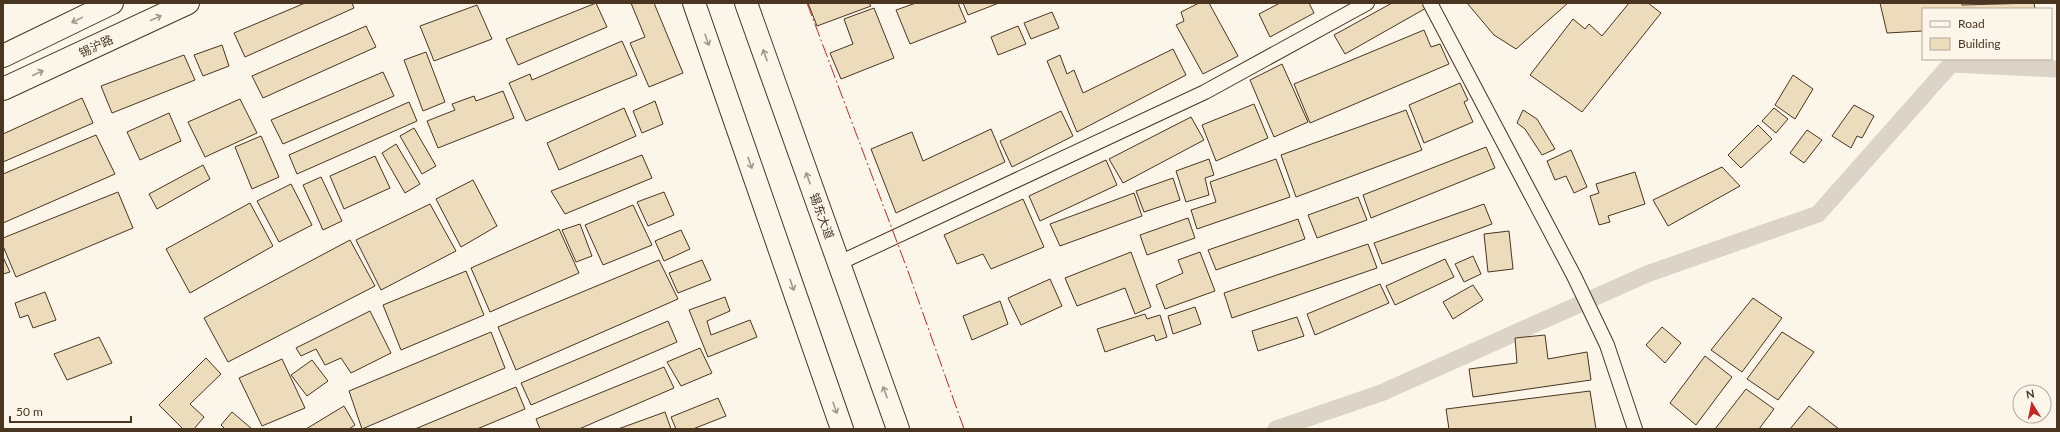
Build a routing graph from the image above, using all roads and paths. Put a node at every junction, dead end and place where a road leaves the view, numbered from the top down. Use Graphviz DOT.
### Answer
graph roads {
  1 [pos="112,3"];
  2 [pos="188,3"];
  3 [pos="694,3"];
  4 [pos="746,3"];
  5 [pos="1367,3"];
  6 [pos="1430,3"];
  7 [pos="3,56"];
  8 [pos="3,89"];
  9 [pos="839,263"];
  10 [pos="842,429"];
  11 [pos="898,429"];
  12 [pos="1635,429"];
  1 -- 7 [label="main road, one-way"];
  8 -- 2 [label="main road, 锡沪路, one-way"];
  3 -- 10 [label="main road, one-way"];
  9 -- 4 [label="main road, 锡东大道, one-way"];
  5 -- 9 [label="street"];
  6 -- 12 [label="street"];
  11 -- 9 [label="main road, 锡东大道, one-way"];
}
